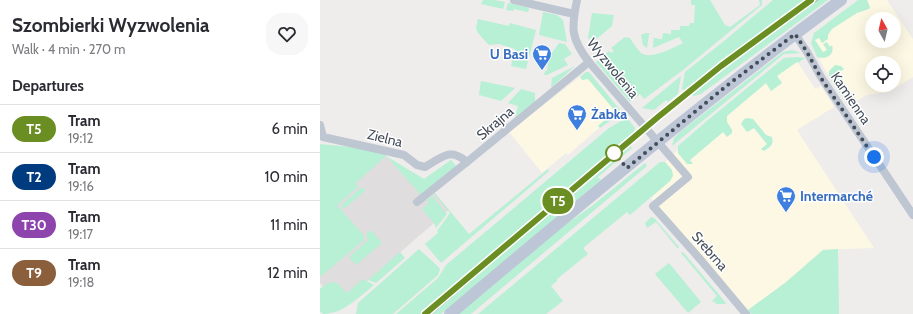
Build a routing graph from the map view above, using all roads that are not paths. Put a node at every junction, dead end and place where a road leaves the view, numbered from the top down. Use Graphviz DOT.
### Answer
graph roads {
  1 [pos="514,0"];
  2 [pos="577,0"];
  3 [pos="842,0"];
  4 [pos="574,14"];
  5 [pos="795,34"];
  6 [pos="589,62"];
  7 [pos="320,126"];
  8 [pos="658,142"];
  9 [pos="468,162"];
  10 [pos="417,202"];
  11 [pos="653,206"];
  12 [pos="913,215"];
  13 [pos="450,314"];
  14 [pos="746,314"];
  1 -- 4 [label="street"];
  2 -- 4 [label="street, Wyzwolenia"];
  3 -- 5 [label="main road"];
  4 -- 6 [label="street, Wyzwolenia"];
  5 -- 8 [label="main road"];
  5 -- 12 [label="street, Kamienna"];
  6 -- 8 [label="street, Wyzwolenia"];
  6 -- 9 [label="street, Skrajna"];
  7 -- 9 [label="street, Zielna"];
  8 -- 11 [label="street, Wyzwolenia"];
  8 -- 13 [label="main road"];
  9 -- 10 [label="street, Skrajna"];
  11 -- 14 [label="street, Srebrna"];
}
